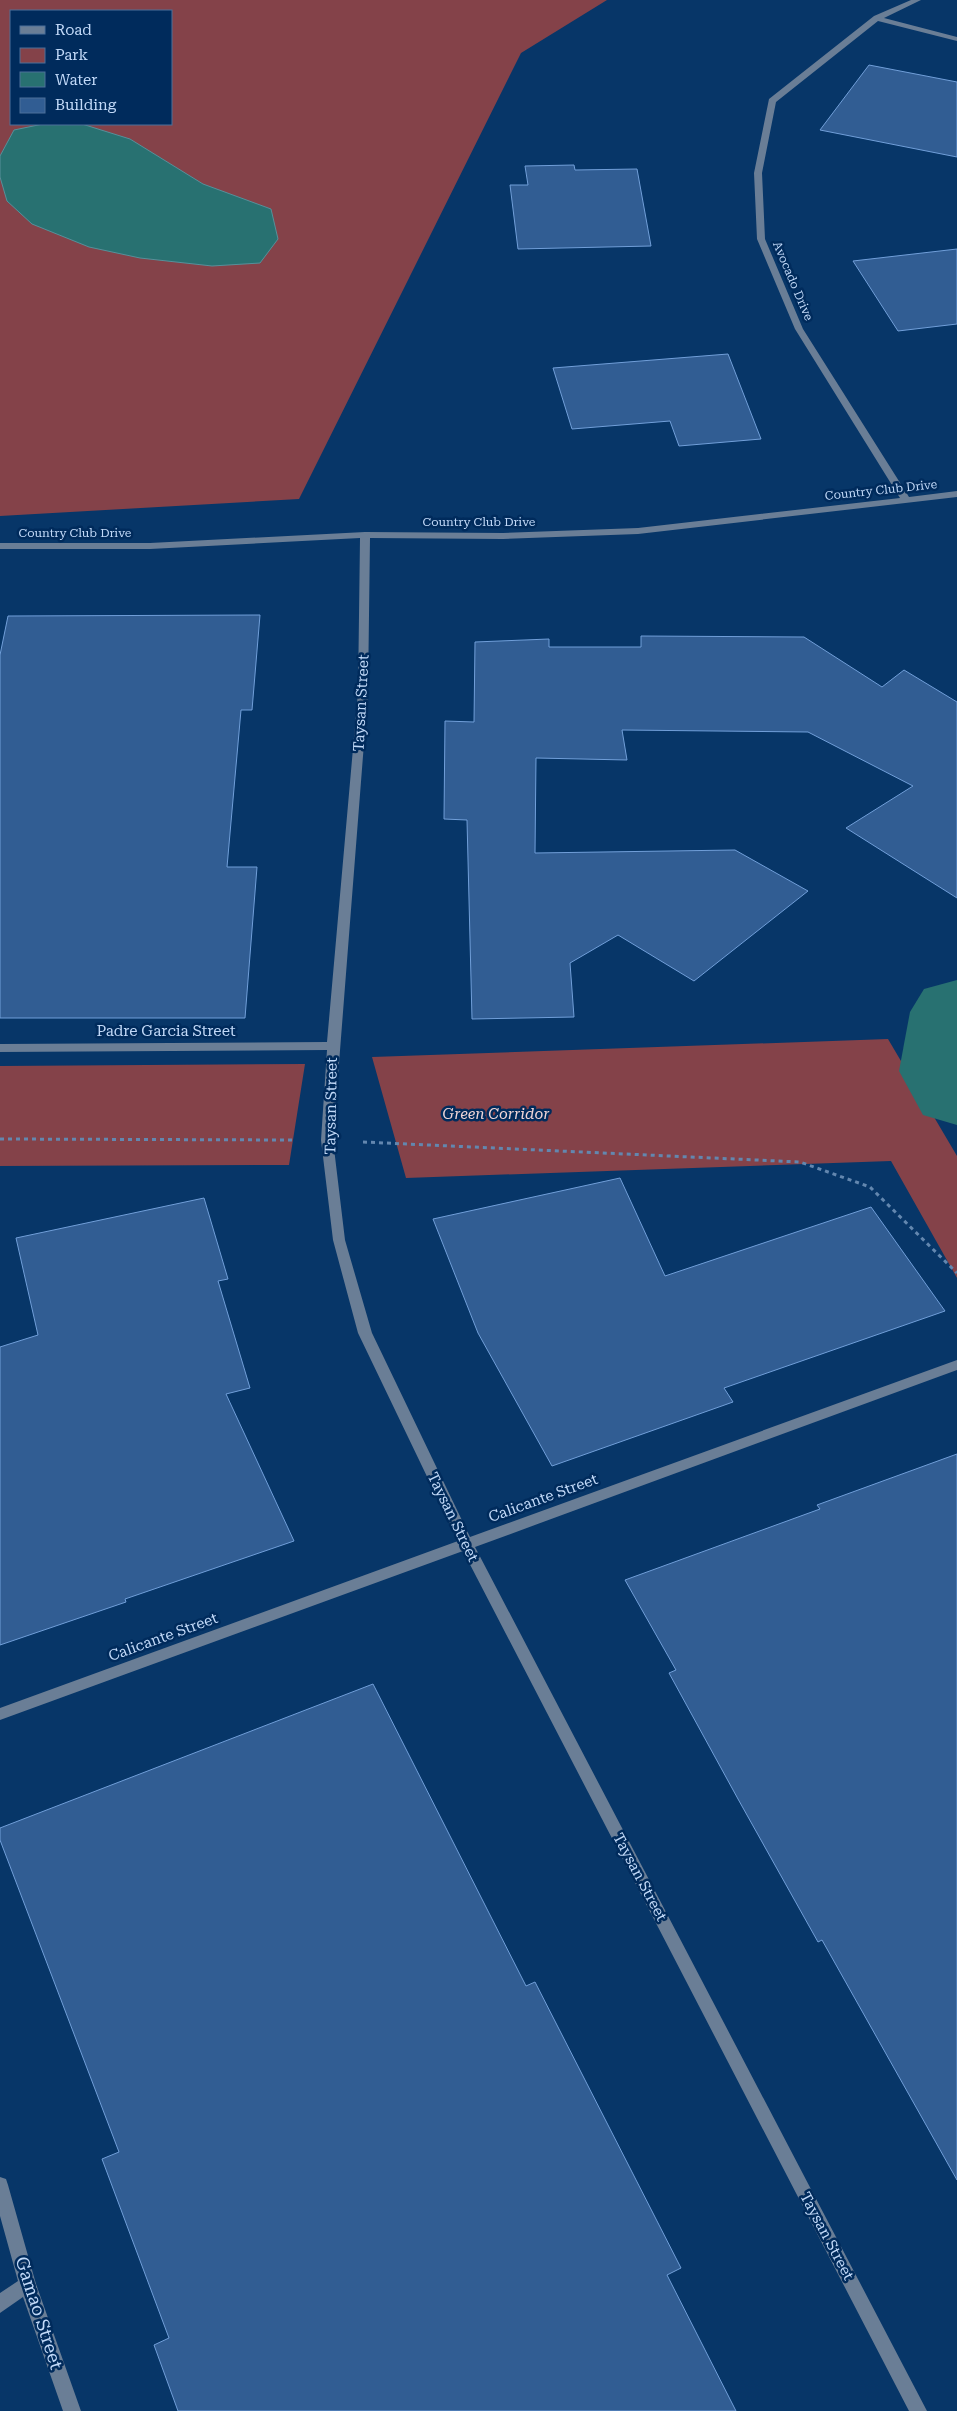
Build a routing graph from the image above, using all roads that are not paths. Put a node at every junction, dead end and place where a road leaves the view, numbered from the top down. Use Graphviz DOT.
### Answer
graph roads {
  1 [pos="917,0"];
  2 [pos="877,18"];
  3 [pos="957,39"];
  4 [pos="957,494"];
  5 [pos="906,499"];
  6 [pos="365,535"];
  7 [pos="0,546"];
  8 [pos="333,1046"];
  9 [pos="0,1048"];
  10 [pos="957,1365"];
  11 [pos="466,1544"];
  12 [pos="0,1714"];
  13 [pos="0,2185"];
  14 [pos="27,2284"];
  15 [pos="0,2304"];
  16 [pos="72,2411"];
  17 [pos="918,2411"];
  1 -- 2 [label="street, Avocado Drive"];
  2 -- 3 [label="street"];
  2 -- 5 [label="street, Avocado Drive"];
  4 -- 5 [label="street, Country Club Drive"];
  5 -- 6 [label="street, Country Club Drive"];
  6 -- 7 [label="street, Country Club Drive"];
  6 -- 8 [label="street, Taysan Street"];
  8 -- 9 [label="street, Padre Garcia Street"];
  8 -- 11 [label="street, Taysan Street"];
  10 -- 11 [label="street, Calicante Street"];
  11 -- 12 [label="street, Calicante Street"];
  11 -- 17 [label="street, Taysan Street"];
  13 -- 14 [label="street, Gamao Street"];
  14 -- 15 [label="street"];
  14 -- 16 [label="street, Gamao Street"];
}
